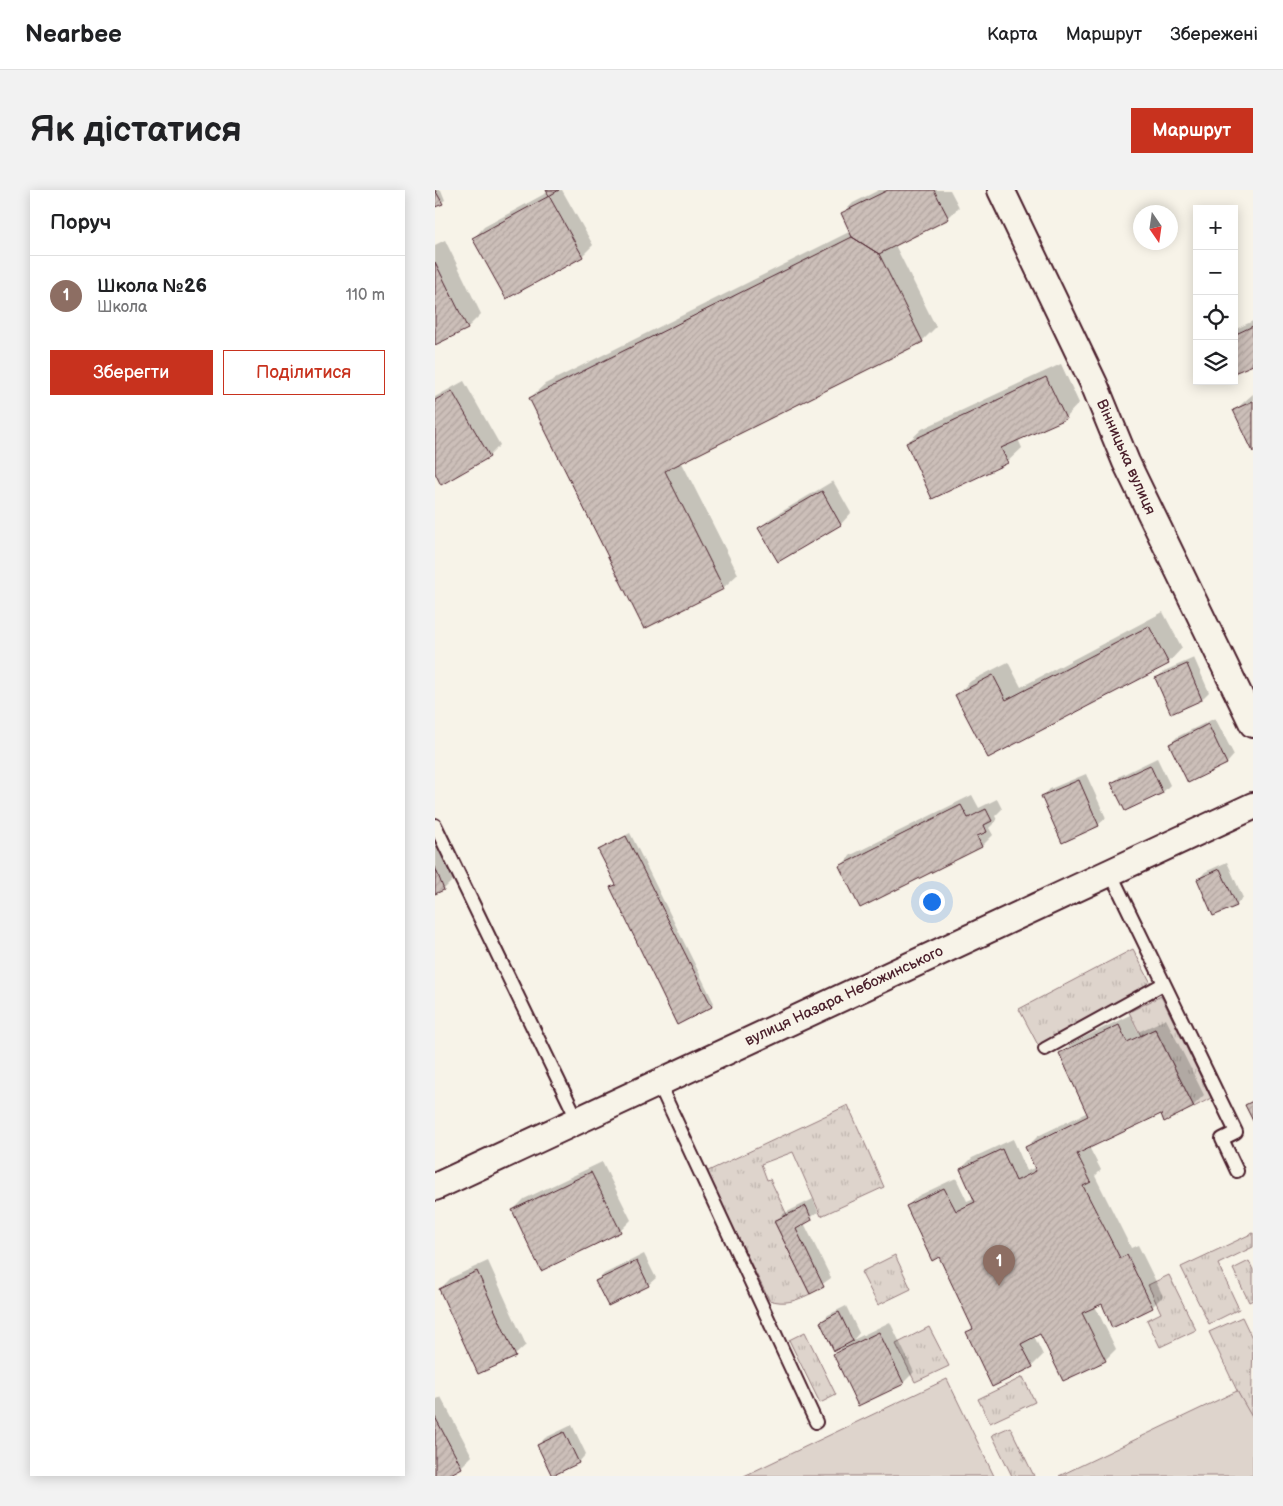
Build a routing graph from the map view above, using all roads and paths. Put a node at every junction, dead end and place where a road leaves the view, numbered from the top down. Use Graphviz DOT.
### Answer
graph roads {
  1 [pos="1001,190"];
  2 [pos="1253,724"];
  3 [pos="1253,806"];
  4 [pos="435,825"];
  5 [pos="1110,872"];
  6 [pos="1163,984"];
  7 [pos="1045,1049"];
  8 [pos="659,1084"];
  9 [pos="577,1119"];
  10 [pos="1237,1171"];
  11 [pos="435,1186"];
  12 [pos="816,1422"];
  1 -- 2 [label="street, Вінницька вулиця"];
  3 -- 5 [label="street, вулиця Назара Небожинського"];
  4 -- 9 [label="lane"];
  5 -- 6 [label="lane"];
  5 -- 8 [label="street, вулиця Назара Небожинського"];
  6 -- 7 [label="lane"];
  6 -- 10 [label="lane"];
  8 -- 9 [label="street, вулиця Назара Небожинського"];
  8 -- 12 [label="lane"];
  9 -- 11 [label="street, вулиця Назара Небожинського"];
}
